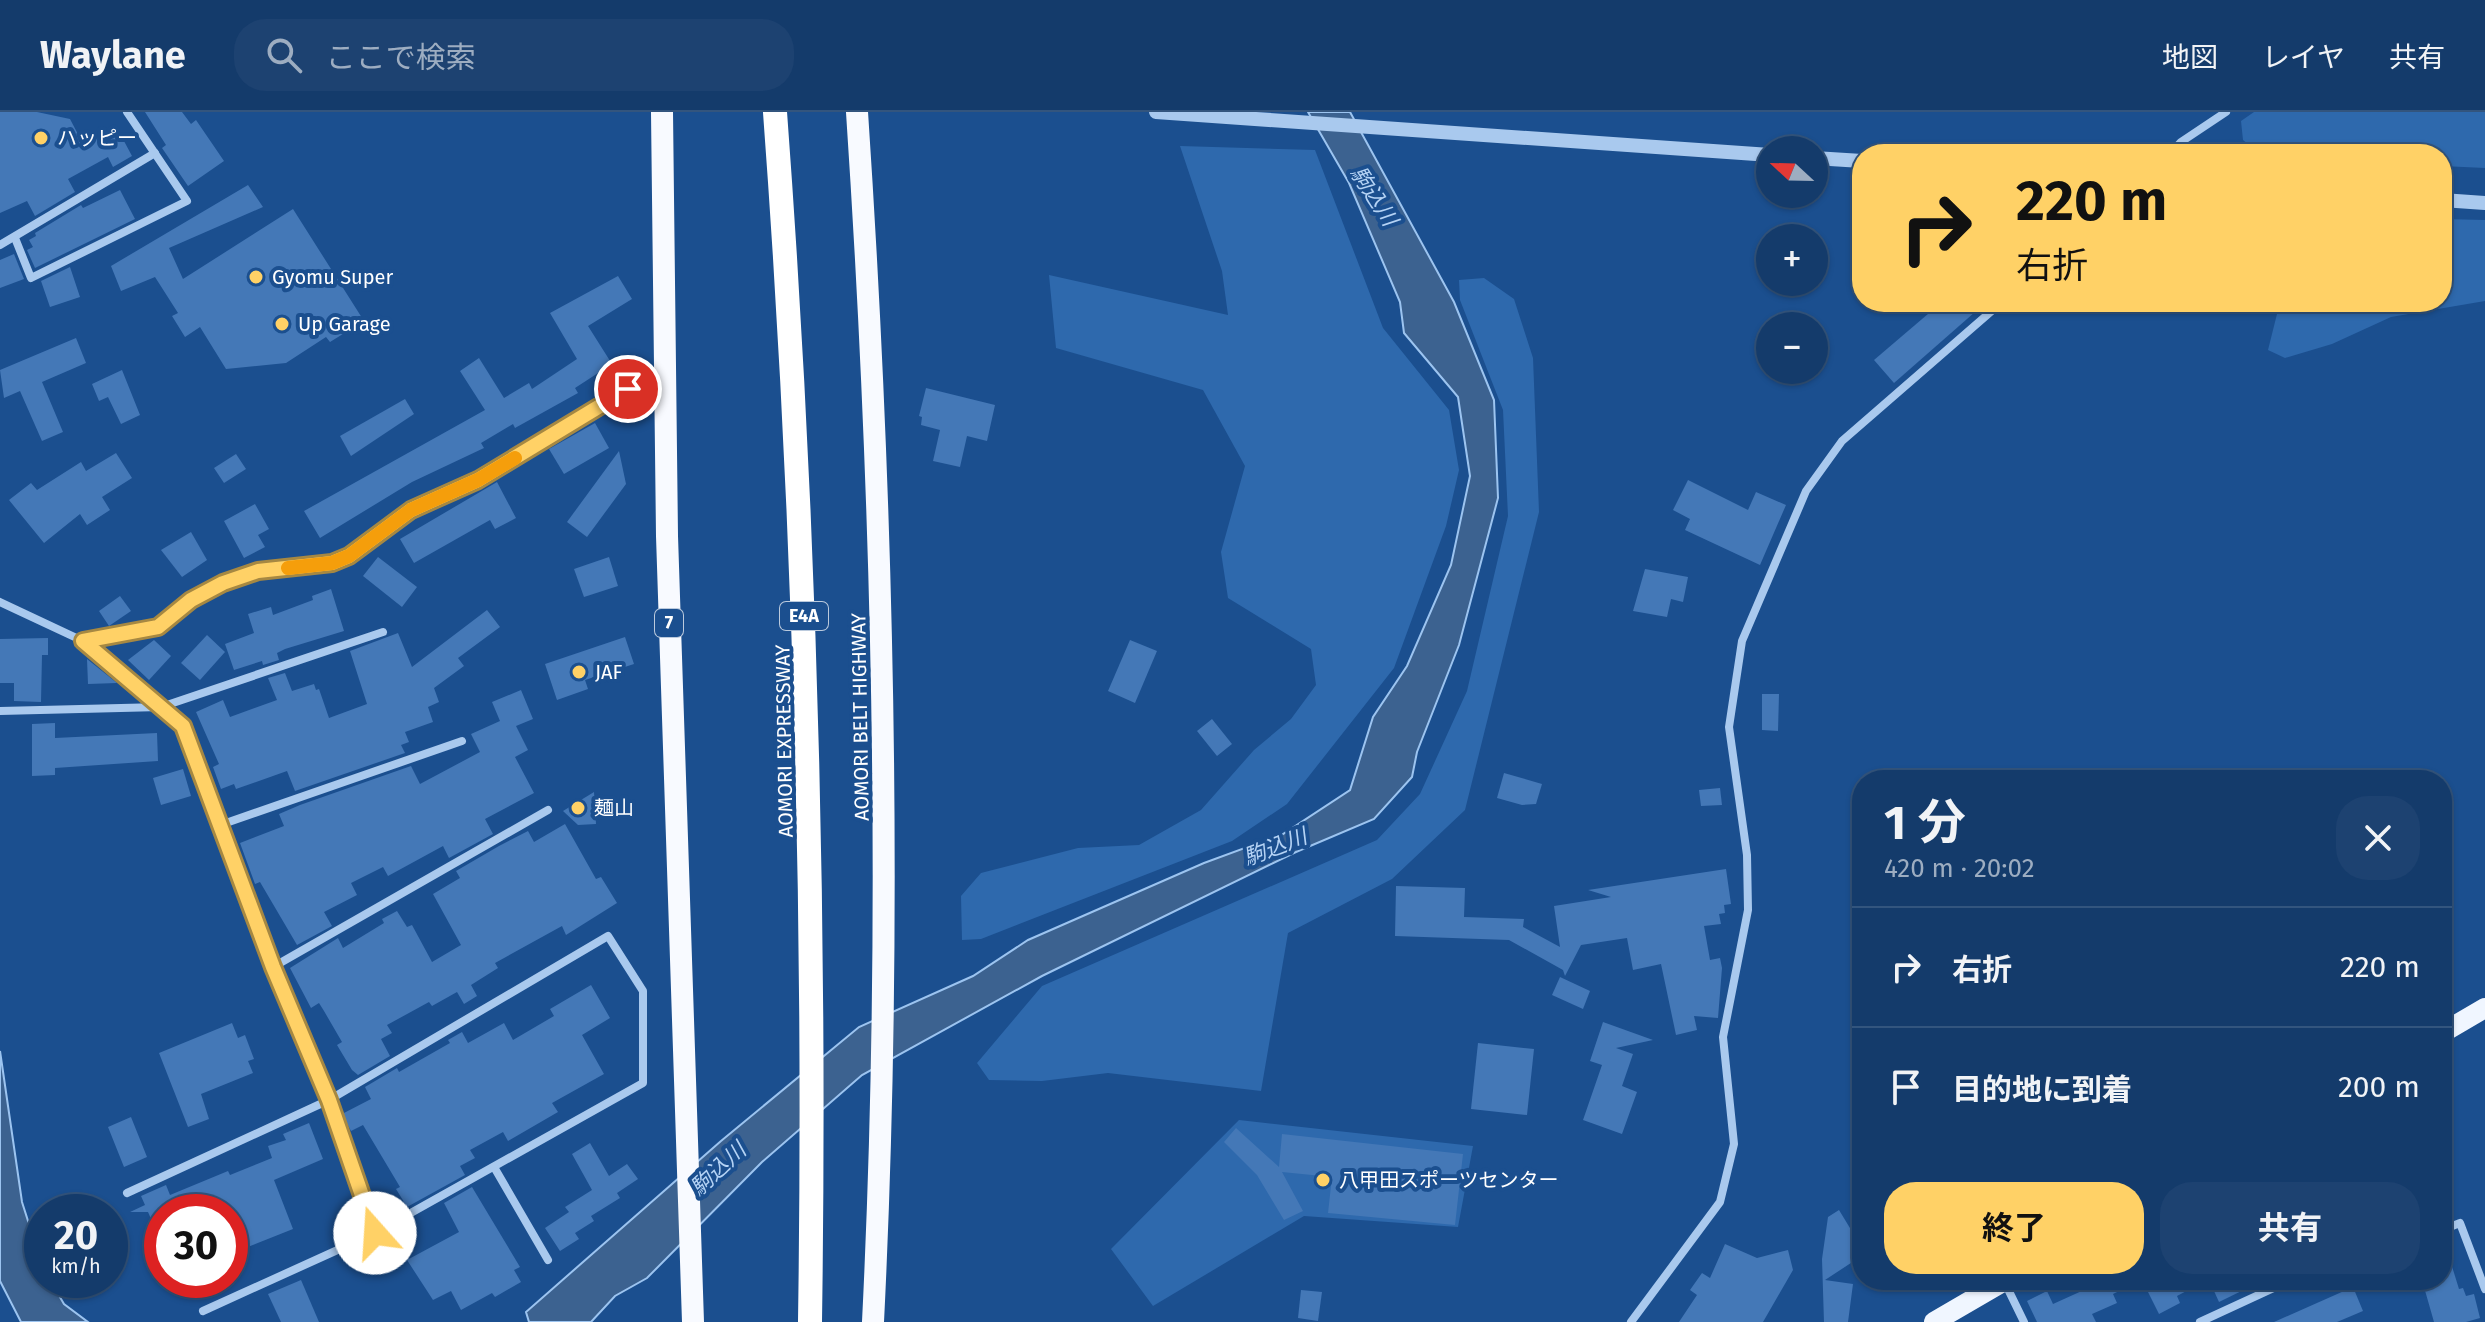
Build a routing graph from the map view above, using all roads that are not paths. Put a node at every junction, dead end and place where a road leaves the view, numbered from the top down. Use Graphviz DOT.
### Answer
graph roads {
  1 [pos="127,112"];
  2 [pos="662,112"];
  3 [pos="775,112"];
  4 [pos="857,112"];
  5 [pos="1156,112"];
  6 [pos="2226,112"];
  7 [pos="1175,113"];
  8 [pos="2179,144"];
  9 [pos="155,153"];
  10 [pos="1756,154"];
  11 [pos="1828,159"];
  12 [pos="1852,160"];
  13 [pos="2452,201"];
  14 [pos="2485,203"];
  15 [pos="15,238"];
  16 [pos="0,245"];
  17 [pos="1990,312"];
  18 [pos="628,389"];
  19 [pos="0,602"];
  20 [pos="383,632"];
  21 [pos="83,641"];
  22 [pos="161,707"];
  23 [pos="0,711"];
  24 [pos="462,741"];
  25 [pos="548,810"];
  26 [pos="223,824"];
  27 [pos="273,967"];
  28 [pos="2485,1008"];
  29 [pos="2452,1027"];
  30 [pos="329,1100"];
  31 [pos="494,1167"];
  32 [pos="127,1193"];
  33 [pos="2452,1226"];
  34 [pos="375,1233"];
  35 [pos="548,1260"];
  36 [pos="2485,1289"];
  37 [pos="1989,1290"];
  38 [pos="2009,1290"];
  39 [pos="2268,1290"];
  40 [pos="203,1311"];
  41 [pos="873,1321"];
  42 [pos="693,1322"];
  43 [pos="810,1322"];
  44 [pos="1631,1322"];
  45 [pos="1934,1322"];
  46 [pos="2024,1322"];
  47 [pos="2200,1322"];
  1 -- 9 [label="street"];
  2 -- 42 [label="highway, 7"];
  3 -- 43 [label="highway, AOMORI EXPRESSWAY / E4A"];
  4 -- 41 [label="highway, AOMORI BELT HIGHWAY"];
  5 -- 7 [label="street"];
  6 -- 8 [label="street"];
  7 -- 10 [label="street"];
  9 -- 15 [label="street"];
  9 -- 15 [label="street"];
  11 -- 12 [label="street"];
  13 -- 14 [label="street"];
  15 -- 16 [label="street"];
  17 -- 44 [label="street"];
  18 -- 21 [label="street"];
  19 -- 21 [label="street"];
  20 -- 22 [label="street"];
  21 -- 22 [label="street"];
  22 -- 23 [label="street"];
  22 -- 26 [label="street"];
  24 -- 26 [label="street"];
  25 -- 27 [label="street"];
  26 -- 27 [label="street"];
  27 -- 30 [label="street"];
  28 -- 29 [label="main road"];
  30 -- 31 [label="street"];
  30 -- 32 [label="street"];
  30 -- 34 [label="street"];
  31 -- 34 [label="street"];
  31 -- 35 [label="street"];
  33 -- 36 [label="street"];
  34 -- 40 [label="street"];
  37 -- 45 [label="main road"];
  38 -- 46 [label="street"];
  39 -- 47 [label="street"];
}
